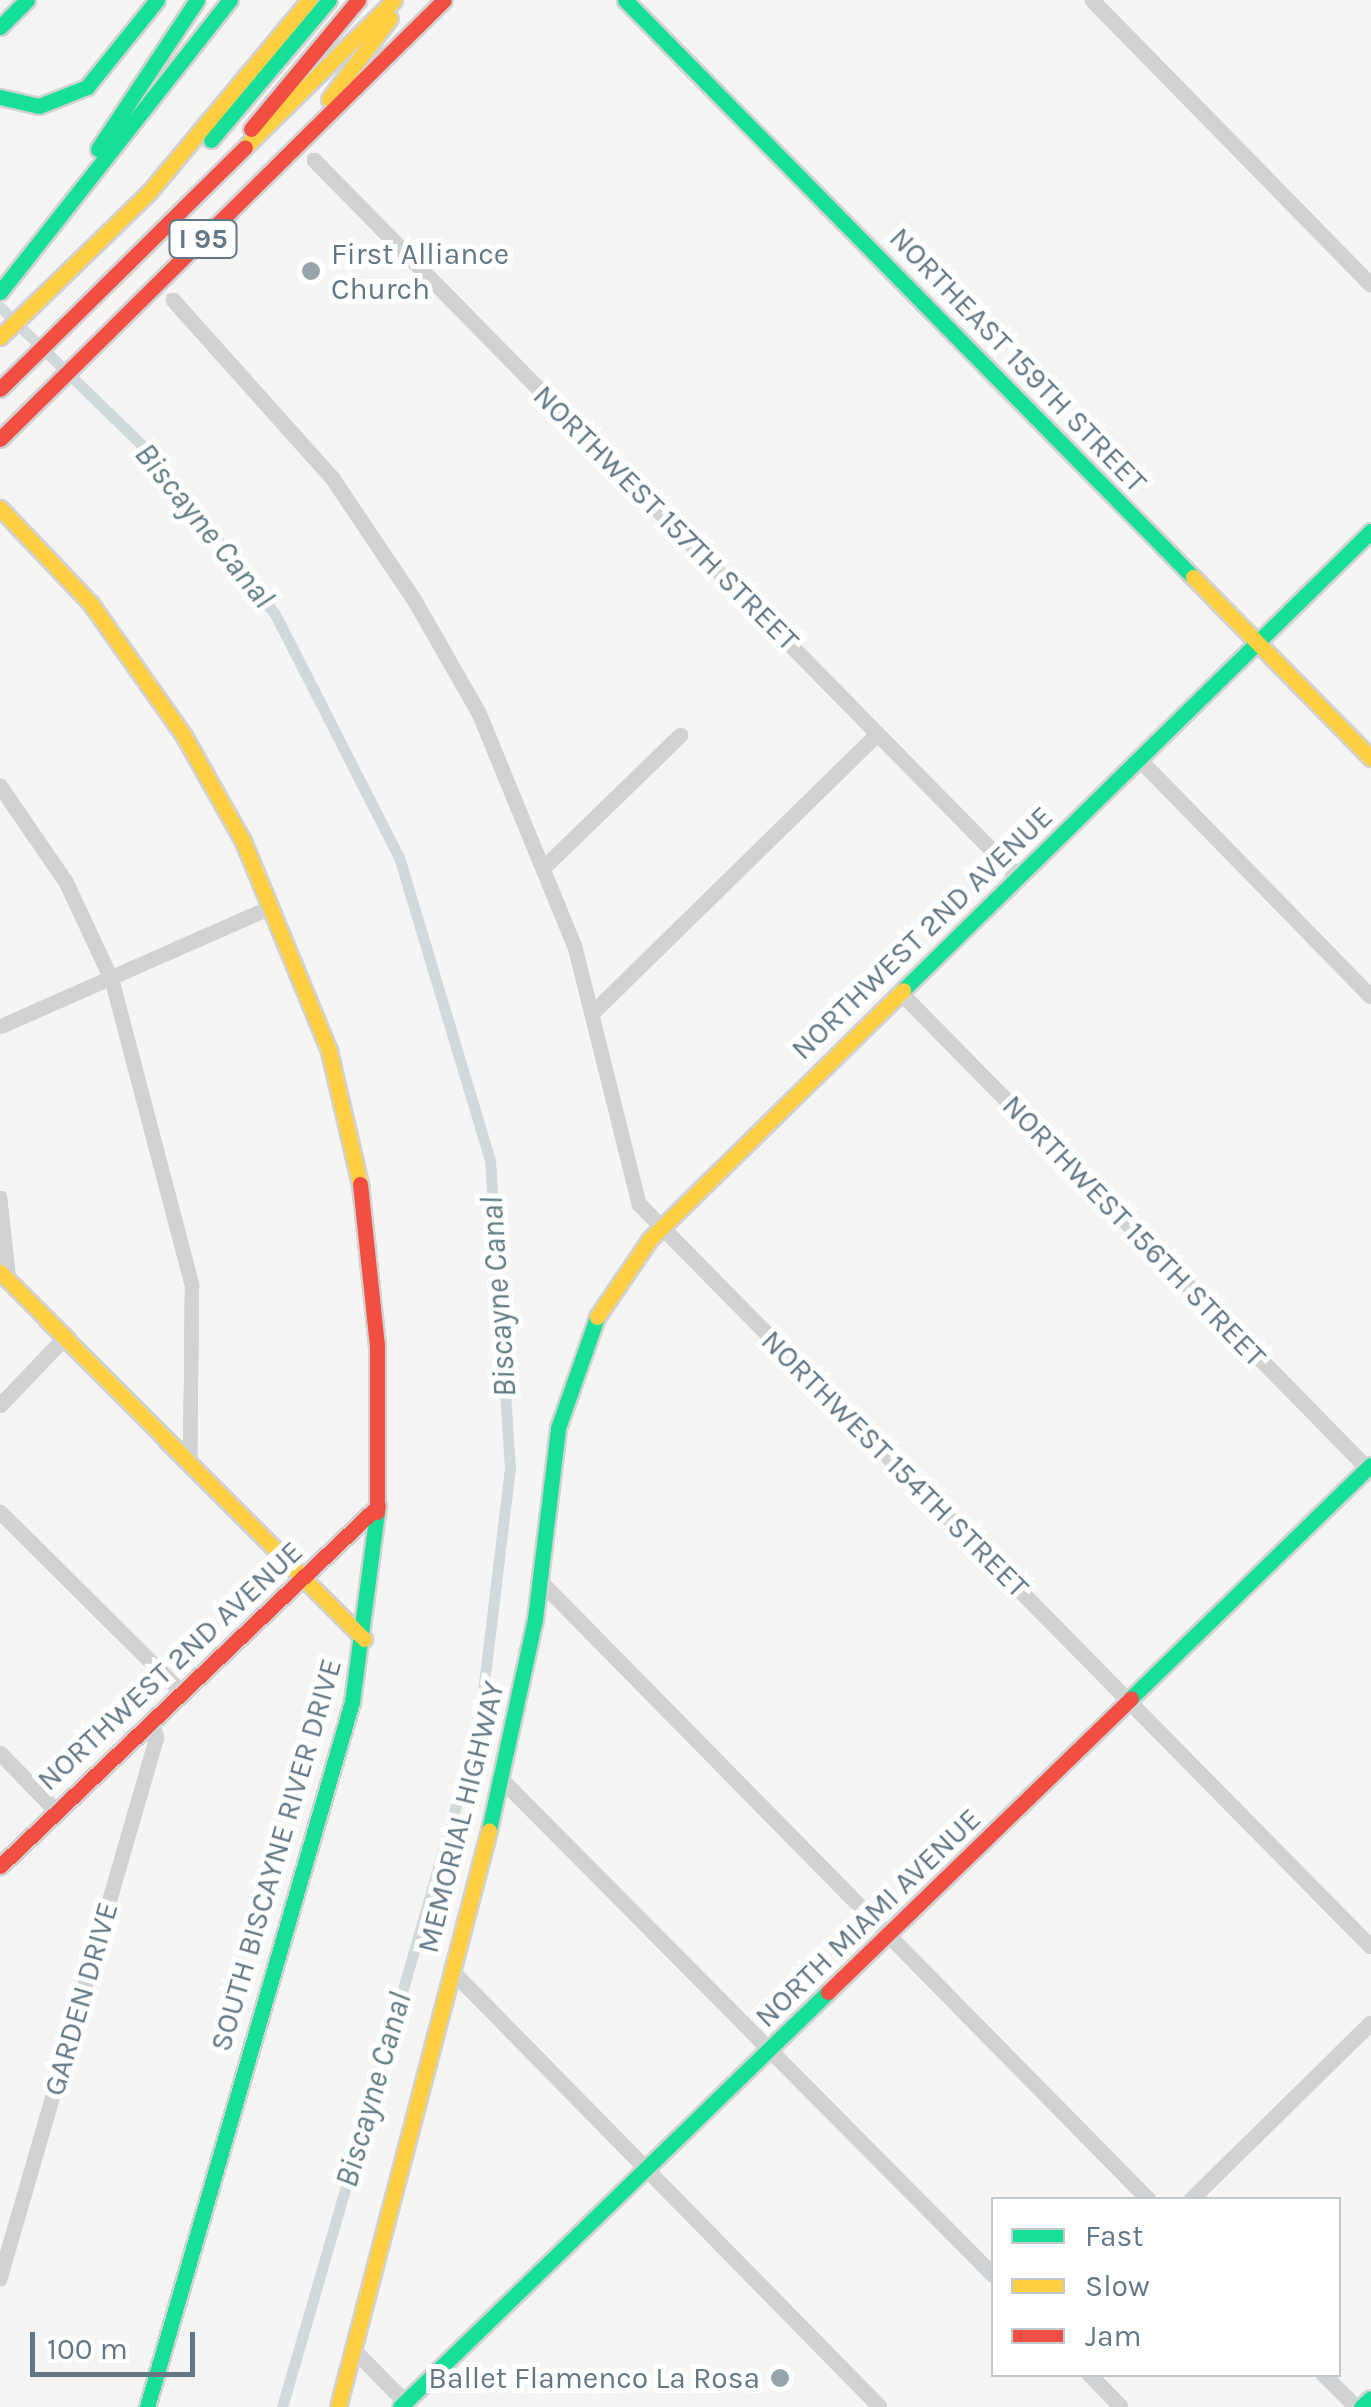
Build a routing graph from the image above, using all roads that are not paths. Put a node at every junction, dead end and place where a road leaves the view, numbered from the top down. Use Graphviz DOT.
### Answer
graph roads {
  1 [pos="27,0"];
  2 [pos="157,0"];
  3 [pos="198,0"];
  4 [pos="230,0"];
  5 [pos="309,0"];
  6 [pos="329,0"];
  7 [pos="343,0"];
  8 [pos="358,0"];
  9 [pos="397,0"];
  10 [pos="444,0"];
  11 [pos="625,0"];
  12 [pos="1092,0"];
  13 [pos="0,27"];
  14 [pos="0,98"];
  15 [pos="253,127"];
  16 [pos="314,160"];
  17 [pos="83,188"];
  18 [pos="150,192"];
  19 [pos="1371,285"];
  20 [pos="151,290"];
  21 [pos="0,292"];
  22 [pos="172,300"];
  23 [pos="60,327"];
  24 [pos="0,338"];
  25 [pos="0,386"];
  26 [pos="0,439"];
  27 [pos="0,508"];
  28 [pos="1371,531"];
  29 [pos="1258,643"];
  30 [pos="878,734"];
  31 [pos="681,735"];
  32 [pos="1371,758"];
  33 [pos="1139,759"];
  34 [pos="0,786"];
  35 [pos="546,866"];
  36 [pos="1018,877"];
  37 [pos="272,907"];
  38 [pos="112,980"];
  39 [pos="901,993"];
  40 [pos="1371,996"];
  41 [pos="594,1012"];
  42 [pos="0,1027"];
  43 [pos="0,1198"];
  44 [pos="661,1228"];
  45 [pos="5,1276"];
  46 [pos="64,1338"];
  47 [pos="0,1406"];
  48 [pos="562,1409"];
  49 [pos="190,1464"];
  50 [pos="1370,1468"];
  51 [pos="378,1506"];
  52 [pos="0,1512"];
  53 [pos="303,1577"];
  54 [pos="540,1581"];
  55 [pos="364,1639"];
  56 [pos="181,1692"];
  57 [pos="1129,1701"];
  58 [pos="151,1721"];
  59 [pos="0,1753"];
  60 [pos="502,1780"];
  61 [pos="56,1811"];
  62 [pos="0,1866"];
  63 [pos="892,1934"];
  64 [pos="1371,1948"];
  65 [pos="450,1968"];
  66 [pos="1371,2023"];
  67 [pos="772,2050"];
  68 [pos="646,2172"];
  69 [pos="1146,2197"];
  70 [pos="1194,2197"];
  71 [pos="0,2238"];
  72 [pos="9,2247"];
  73 [pos="991,2273"];
  74 [pos="0,2278"];
  75 [pos="355,2351"];
  76 [pos="1093,2377"];
  77 [pos="1326,2377"];
  78 [pos="1371,2398"];
  79 [pos="404,2406"];
  80 [pos="147,2407"];
  81 [pos="338,2407"];
  82 [pos="880,2407"];
  83 [pos="1121,2407"];
  84 [pos="1358,2407"];
  1 -- 13 [label="main road"];
  2 -- 14 [label="main road"];
  3 -- 17 [label="main road"];
  4 -- 17 [label="main road"];
  5 -- 18 [label="main road"];
  6 -- 18 [label="main road"];
  7 -- 15 [label="main road"];
  8 -- 15 [label="main road"];
  9 -- 20 [label="main road"];
  9 -- 23 [label="main road"];
  10 -- 20 [label="main road, I 95"];
  11 -- 29 [label="main road, NORTHEAST 159TH STREET"];
  12 -- 19 [label="street"];
  15 -- 23 [label="main road"];
  16 -- 30 [label="street, NORTHWEST 157TH STREET"];
  17 -- 21 [label="main road"];
  18 -- 24 [label="main road"];
  20 -- 26 [label="main road, I 95"];
  22 -- 35 [label="street, NORTHWEST 154TH STREET"];
  23 -- 25 [label="main road"];
  27 -- 37 [label="main road, SOUTH BISCAYNE RIVER DRIVE"];
  28 -- 29 [label="main road, NORTHWEST 2ND AVENUE"];
  29 -- 32 [label="main road, NORTHEAST 159TH STREET"];
  29 -- 33 [label="main road, NORTHWEST 2ND AVENUE"];
  30 -- 36 [label="street, NORTHWEST 157TH STREET"];
  30 -- 41 [label="street"];
  31 -- 35 [label="street"];
  33 -- 36 [label="main road, NORTHWEST 2ND AVENUE"];
  33 -- 40 [label="street"];
  34 -- 38 [label="street"];
  35 -- 41 [label="street, NORTHWEST 154TH STREET"];
  36 -- 39 [label="main road, NORTHWEST 2ND AVENUE"];
  37 -- 38 [label="street"];
  37 -- 51 [label="main road, SOUTH BISCAYNE RIVER DRIVE"];
  38 -- 42 [label="street"];
  38 -- 49 [label="street"];
  39 -- 44 [label="main road, NORTHWEST 2ND AVENUE"];
  39 -- 50 [label="street, NORTHWEST 156TH STREET"];
  41 -- 44 [label="street, NORTHWEST 154TH STREET"];
  43 -- 45 [label="street"];
  44 -- 48 [label="main road, NORTHWEST 2ND AVENUE"];
  44 -- 57 [label="street, NORTHWEST 154TH STREET"];
  45 -- 46 [label="main road"];
  46 -- 47 [label="street"];
  46 -- 49 [label="main road"];
  48 -- 54 [label="main road, MEMORIAL HIGHWAY"];
  49 -- 53 [label="main road"];
  50 -- 57 [label="main road, NORTH MIAMI AVENUE"];
  51 -- 53 [label="main road, NORTHWEST 2ND AVENUE"];
  51 -- 55 [label="main road, SOUTH BISCAYNE RIVER DRIVE"];
  52 -- 56 [label="street"];
  53 -- 55 [label="main road"];
  53 -- 56 [label="main road, NORTHWEST 2ND AVENUE"];
  54 -- 60 [label="main road, MEMORIAL HIGHWAY"];
  54 -- 63 [label="street"];
  55 -- 80 [label="main road, SOUTH BISCAYNE RIVER DRIVE"];
  56 -- 58 [label="main road, NORTHWEST 2ND AVENUE"];
  57 -- 63 [label="main road, NORTH MIAMI AVENUE"];
  57 -- 64 [label="street, NORTHWEST 154TH STREET"];
  58 -- 61 [label="main road, NORTHWEST 2ND AVENUE"];
  58 -- 72 [label="street, GARDEN DRIVE"];
  59 -- 61 [label="street"];
  60 -- 65 [label="main road, MEMORIAL HIGHWAY"];
  60 -- 67 [label="street"];
  61 -- 62 [label="main road, NORTHWEST 2ND AVENUE"];
  63 -- 67 [label="main road, NORTH MIAMI AVENUE"];
  63 -- 69 [label="street"];
  65 -- 68 [label="street"];
  65 -- 75 [label="main road, MEMORIAL HIGHWAY"];
  66 -- 70 [label="street"];
  67 -- 68 [label="main road, NORTH MIAMI AVENUE"];
  67 -- 73 [label="street"];
  68 -- 79 [label="main road, NORTH MIAMI AVENUE"];
  68 -- 82 [label="street"];
  71 -- 72 [label="street"];
  72 -- 74 [label="street, GARDEN DRIVE"];
  75 -- 79 [label="street"];
  75 -- 81 [label="main road, MEMORIAL HIGHWAY"];
  76 -- 83 [label="street"];
  77 -- 84 [label="street"];
  78 -- 84 [label="main road"];
}
